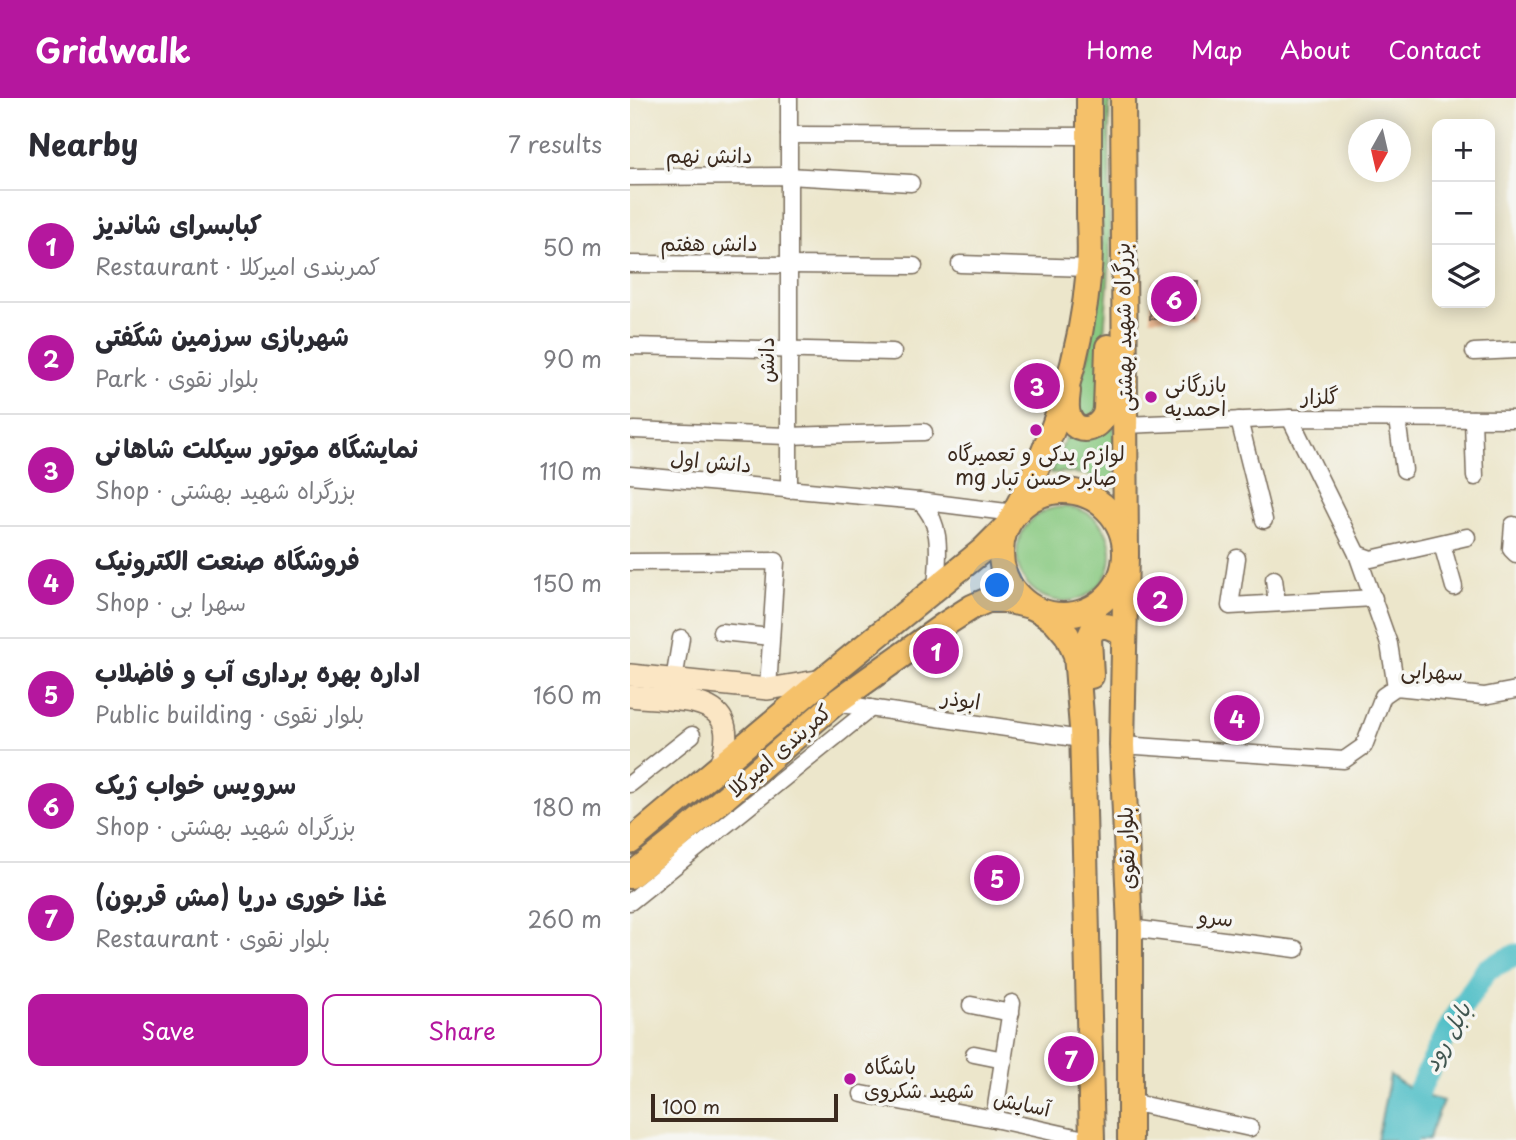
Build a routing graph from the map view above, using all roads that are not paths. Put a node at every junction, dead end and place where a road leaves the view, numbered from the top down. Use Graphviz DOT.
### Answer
graph roads {
  1 [pos="789,98"];
  2 [pos="1089,98"];
  3 [pos="1123,98"];
  4 [pos="789,135"];
  5 [pos="1089,136"];
  6 [pos="788,176"];
  7 [pos="630,177"];
  8 [pos="911,183"];
  9 [pos="1123,237"];
  10 [pos="630,264"];
  11 [pos="960,264"];
  12 [pos="789,265"];
  13 [pos="914,266"];
  14 [pos="1089,268"];
  15 [pos="630,346"];
  16 [pos="788,349"];
  17 [pos="1516,350"];
  18 [pos="892,352"];
  19 [pos="1474,352"];
  20 [pos="1070,373"];
  21 [pos="1290,418"];
  22 [pos="1397,419"];
  23 [pos="1473,419"];
  24 [pos="1516,419"];
  25 [pos="1238,420"];
  26 [pos="1125,425"];
  27 [pos="634,430"];
  28 [pos="924,432"];
  29 [pos="787,436"];
  30 [pos="1404,470"];
  31 [pos="630,475"];
  32 [pos="1475,477"];
  33 [pos="789,490"];
  34 [pos="919,501"];
  35 [pos="1010,520"];
  36 [pos="1264,520"];
  37 [pos="1513,525"];
  38 [pos="1467,537"];
  39 [pos="1442,544"];
  40 [pos="1357,554"];
  41 [pos="1516,554"];
  42 [pos="1126,555"];
  43 [pos="1237,558"];
  44 [pos="630,562"];
  45 [pos="1275,579"];
  46 [pos="936,587"];
  47 [pos="1454,587"];
  48 [pos="1374,598"];
  49 [pos="1277,603"];
  50 [pos="914,605"];
  51 [pos="1036,609"];
  52 [pos="721,632"];
  53 [pos="936,632"];
  54 [pos="1125,635"];
  55 [pos="771,637"];
  56 [pos="681,638"];
  57 [pos="630,675"];
  58 [pos="674,680"];
  59 [pos="823,680"];
  60 [pos="1396,687"];
  61 [pos="768,689"];
  62 [pos="1516,690"];
  63 [pos="630,696"];
  64 [pos="835,703"];
  65 [pos="872,708"];
  66 [pos="1082,733"];
  67 [pos="692,735"];
  68 [pos="1122,745"];
  69 [pos="719,768"];
  70 [pos="630,784"];
  71 [pos="747,794"];
  72 [pos="630,842"];
  73 [pos="685,845"];
  74 [pos="630,876"];
  75 [pos="630,902"];
  76 [pos="1130,928"];
  77 [pos="1296,949"];
  78 [pos="971,1005"];
  79 [pos="974,1054"];
  80 [pos="1004,1060"];
  81 [pos="862,1094"];
  82 [pos="1130,1102"];
  83 [pos="994,1119"];
  84 [pos="1250,1128"];
  85 [pos="1090,1140"];
  86 [pos="1130,1140"];
  1 -- 4 [label="street, دانش"];
  2 -- 5 [label="main road, بزرگراه شهید بهشتی"];
  3 -- 9 [label="main road, بزرگراه شهید بهشتی"];
  4 -- 5 [label="street"];
  4 -- 6 [label="street, دانش"];
  5 -- 14 [label="main road, بزرگراه شهید بهشتی"];
  6 -- 7 [label="street, دانش نهم"];
  6 -- 8 [label="street, دانش نهم"];
  6 -- 12 [label="street, دانش"];
  9 -- 20 [label="main road"];
  9 -- 26 [label="main road, بزرگراه شهید بهشتی"];
  10 -- 12 [label="street, دانش هفتم"];
  11 -- 14 [label="street"];
  12 -- 13 [label="street, دانش هفتم"];
  12 -- 16 [label="street, دانش"];
  14 -- 20 [label="main road, بزرگراه شهید بهشتی"];
  15 -- 16 [label="street"];
  16 -- 18 [label="street"];
  16 -- 29 [label="street, دانش"];
  17 -- 19 [label="street"];
  20 -- 35 [label="main road, بزرگراه شهید بهشتی"];
  21 -- 22 [label="street, گلزار"];
  21 -- 25 [label="street, گلزار"];
  21 -- 40 [label="street"];
  22 -- 23 [label="street, گلزار"];
  22 -- 30 [label="street"];
  23 -- 24 [label="street, گلزار"];
  23 -- 32 [label="street"];
  25 -- 26 [label="street, گلزار"];
  25 -- 36 [label="street"];
  26 -- 42 [label="main road, بزرگراه شهید بهشتی"];
  27 -- 29 [label="street"];
  28 -- 29 [label="street"];
  29 -- 33 [label="street, دانش"];
  31 -- 33 [label="street, دانش اول"];
  33 -- 34 [label="street"];
  34 -- 35 [label="street"];
  34 -- 46 [label="street"];
  35 -- 42 [label="main road"];
  35 -- 46 [label="main road, کمربندی امیرکلا"];
  35 -- 51 [label="main road"];
  37 -- 41 [label="street"];
  38 -- 39 [label="street"];
  39 -- 40 [label="street"];
  39 -- 47 [label="street"];
  40 -- 48 [label="street"];
  42 -- 51 [label="main road"];
  42 -- 54 [label="main road, بلوار نقوی"];
  43 -- 49 [label="street"];
  44 -- 55 [label="street"];
  45 -- 49 [label="street"];
  46 -- 50 [label="main road, کمربندی امیرکلا"];
  48 -- 49 [label="street"];
  48 -- 60 [label="street"];
  50 -- 53 [label="main road"];
  50 -- 59 [label="main road, کمربندی امیرکلا"];
  51 -- 53 [label="main road, کمربندی امیرکلا"];
  51 -- 66 [label="main road, بلوار نقوی"];
  52 -- 55 [label="street"];
  53 -- 64 [label="main road, کمربندی امیرکلا"];
  54 -- 66 [label="main road"];
  54 -- 68 [label="main road, بلوار نقوی"];
  55 -- 61 [label="street"];
  56 -- 58 [label="street"];
  57 -- 58 [label="main road"];
  58 -- 61 [label="main road"];
  59 -- 61 [label="main road"];
  59 -- 69 [label="main road, کمربندی امیرکلا"];
  60 -- 62 [label="street, سهرابی"];
  60 -- 68 [label="street, سهرابی"];
  63 -- 69 [label="main road"];
  64 -- 65 [label="street, ابوذر"];
  64 -- 71 [label="main road, کمربندی امیرکلا"];
  65 -- 66 [label="street, ابوذر"];
  65 -- 71 [label="street"];
  66 -- 85 [label="main road, بلوار نقوی"];
  67 -- 70 [label="street"];
  68 -- 76 [label="main road, بلوار نقوی"];
  69 -- 72 [label="main road, کمربندی امیرکلا"];
  71 -- 73 [label="main road, کمربندی امیرکلا"];
  73 -- 74 [label="main road, کمربندی امیرکلا"];
  73 -- 75 [label="street"];
  76 -- 77 [label="street, سرو"];
  76 -- 82 [label="main road, بلوار نقوی"];
  78 -- 80 [label="street"];
  79 -- 80 [label="street"];
  80 -- 83 [label="street"];
  81 -- 83 [label="street, آسایش"];
  82 -- 84 [label="street"];
  82 -- 86 [label="main road, بلوار نقوی"];
  83 -- 85 [label="street, آسایش"];
}
